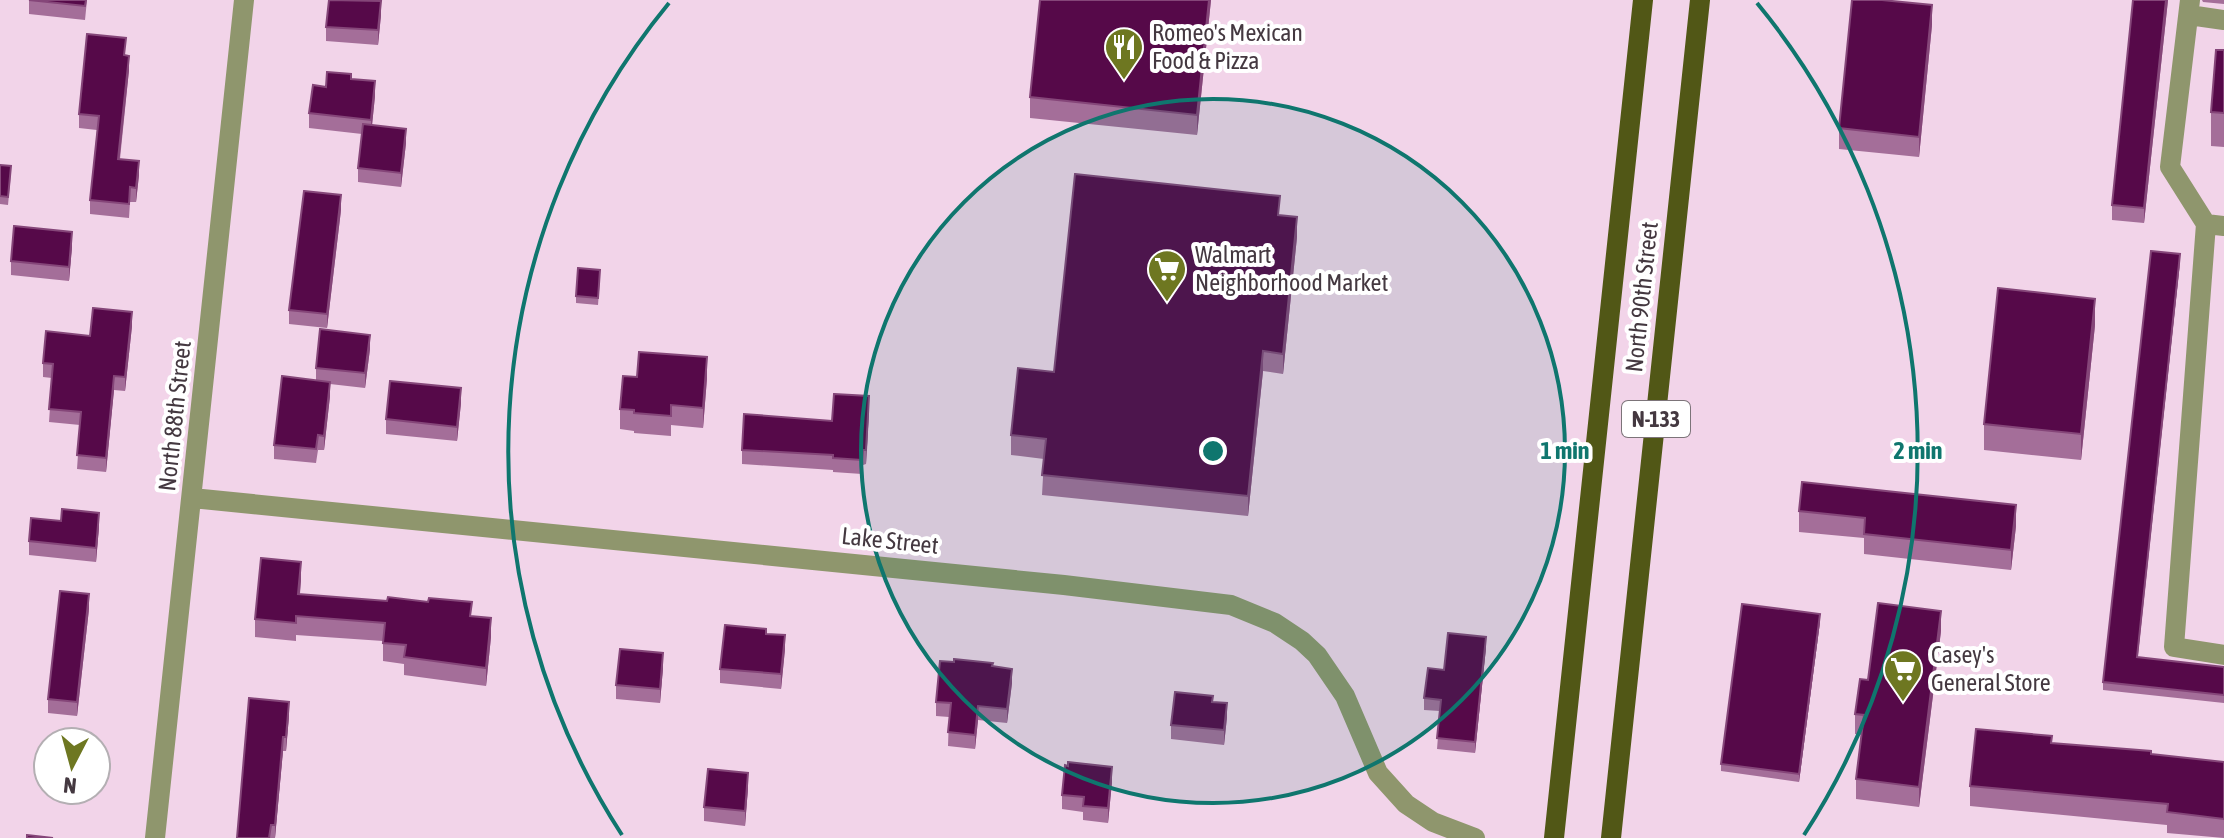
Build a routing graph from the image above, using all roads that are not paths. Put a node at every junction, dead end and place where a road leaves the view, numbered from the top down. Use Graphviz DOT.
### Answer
graph roads {
  1 [pos="244,0"];
  2 [pos="1643,0"];
  3 [pos="1700,0"];
  4 [pos="2190,7"];
  5 [pos="2224,20"];
  6 [pos="2215,225"];
  7 [pos="192,498"];
  8 [pos="2224,655"];
  9 [pos="155,838"];
  10 [pos="1475,838"];
  11 [pos="1554,838"];
  12 [pos="1611,838"];
  1 -- 7 [label="street, North 88th Street"];
  2 -- 11 [label="main road, North 90th Street / N-133"];
  3 -- 12 [label="main road, North 90th Street / N-133"];
  4 -- 5 [label="street"];
  4 -- 6 [label="street"];
  6 -- 8 [label="street"];
  7 -- 9 [label="street, North 88th Street"];
  7 -- 10 [label="street, Lake Street"];
}
